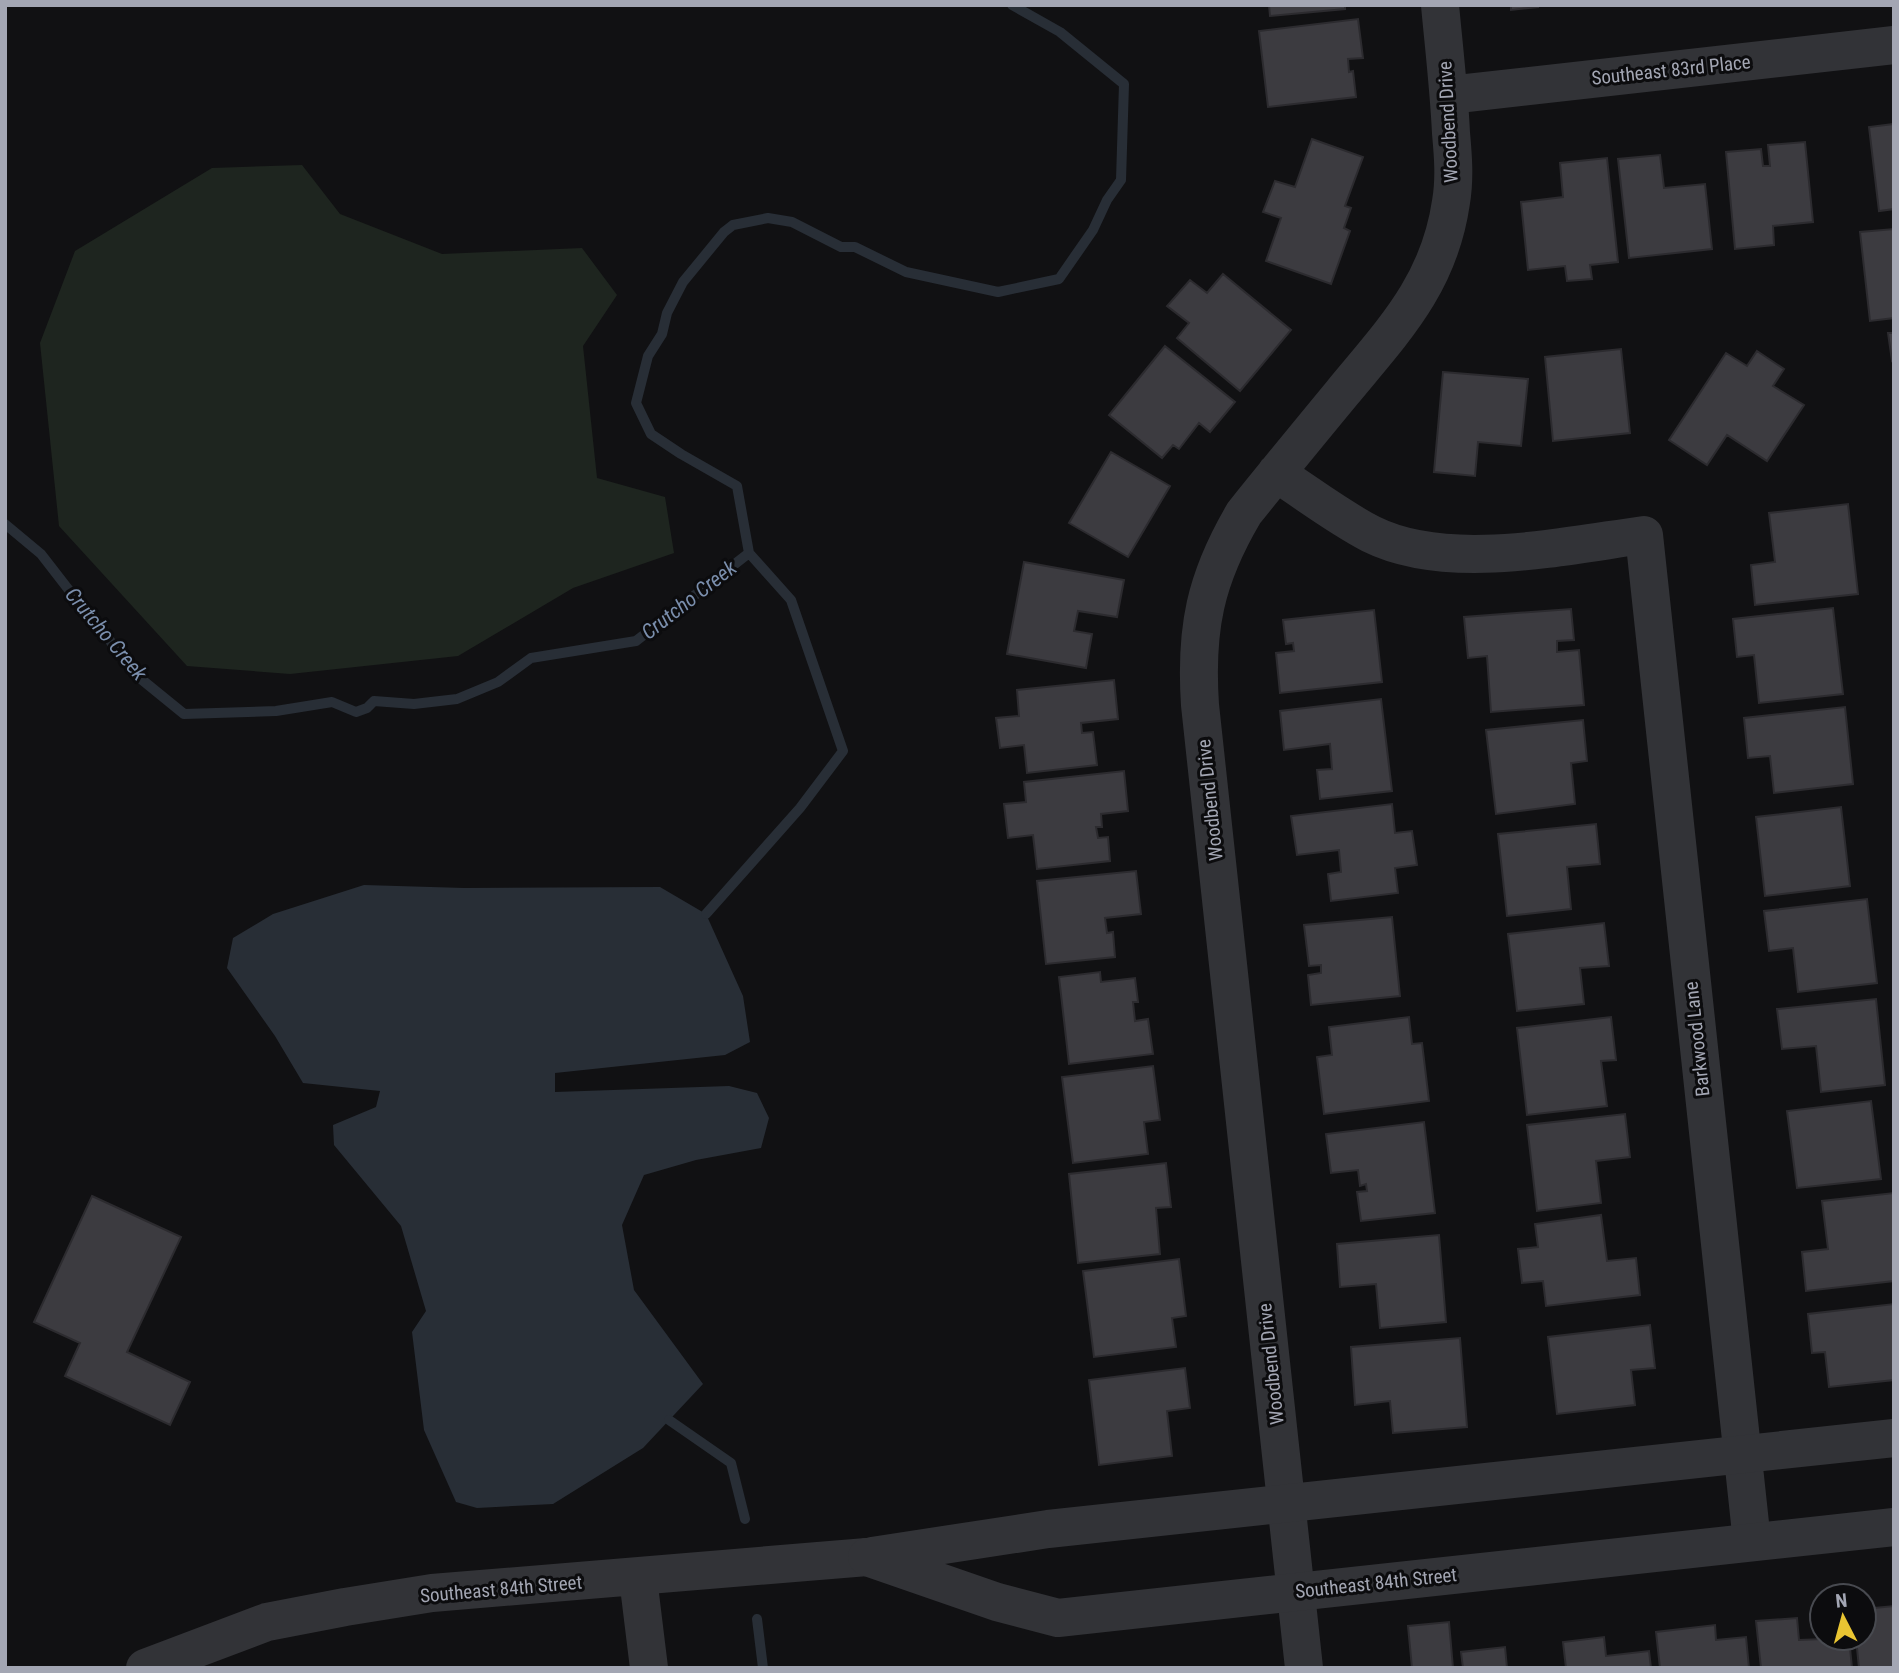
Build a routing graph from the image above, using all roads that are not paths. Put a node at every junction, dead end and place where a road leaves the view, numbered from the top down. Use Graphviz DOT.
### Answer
graph roads {
  1 [pos="1440,5"];
  2 [pos="1894,45"];
  3 [pos="1449,95"];
  4 [pos="1276,473"];
  5 [pos="1894,1438"];
  6 [pos="1741,1455"];
  7 [pos="1286,1504"];
  8 [pos="1894,1527"];
  9 [pos="1752,1542"];
  10 [pos="867,1557"];
  11 [pos="638,1578"];
  12 [pos="1297,1592"];
  13 [pos="145,1668"];
  14 [pos="649,1668"];
  15 [pos="1304,1668"];
  1 -- 3 [label="street, Woodbend Drive"];
  2 -- 3 [label="street, Southeast 83rd Place"];
  3 -- 4 [label="street, Woodbend Drive"];
  4 -- 6 [label="street, Barkwood Lane"];
  4 -- 7 [label="street, Woodbend Drive"];
  5 -- 6 [label="street, Southeast 84th Street"];
  6 -- 7 [label="street, Southeast 84th Street"];
  6 -- 9 [label="street, Barkwood Lane"];
  7 -- 10 [label="street, Southeast 84th Street"];
  7 -- 12 [label="street, Woodbend Drive"];
  8 -- 9 [label="street, Southeast 84th Street"];
  9 -- 12 [label="street, Southeast 84th Street"];
  10 -- 11 [label="street, Southeast 84th Street"];
  10 -- 12 [label="street, Southeast 84th Street"];
  11 -- 13 [label="street, Southeast 84th Street"];
  11 -- 14 [label="street"];
  12 -- 15 [label="street, Woodbend Drive"];
}
